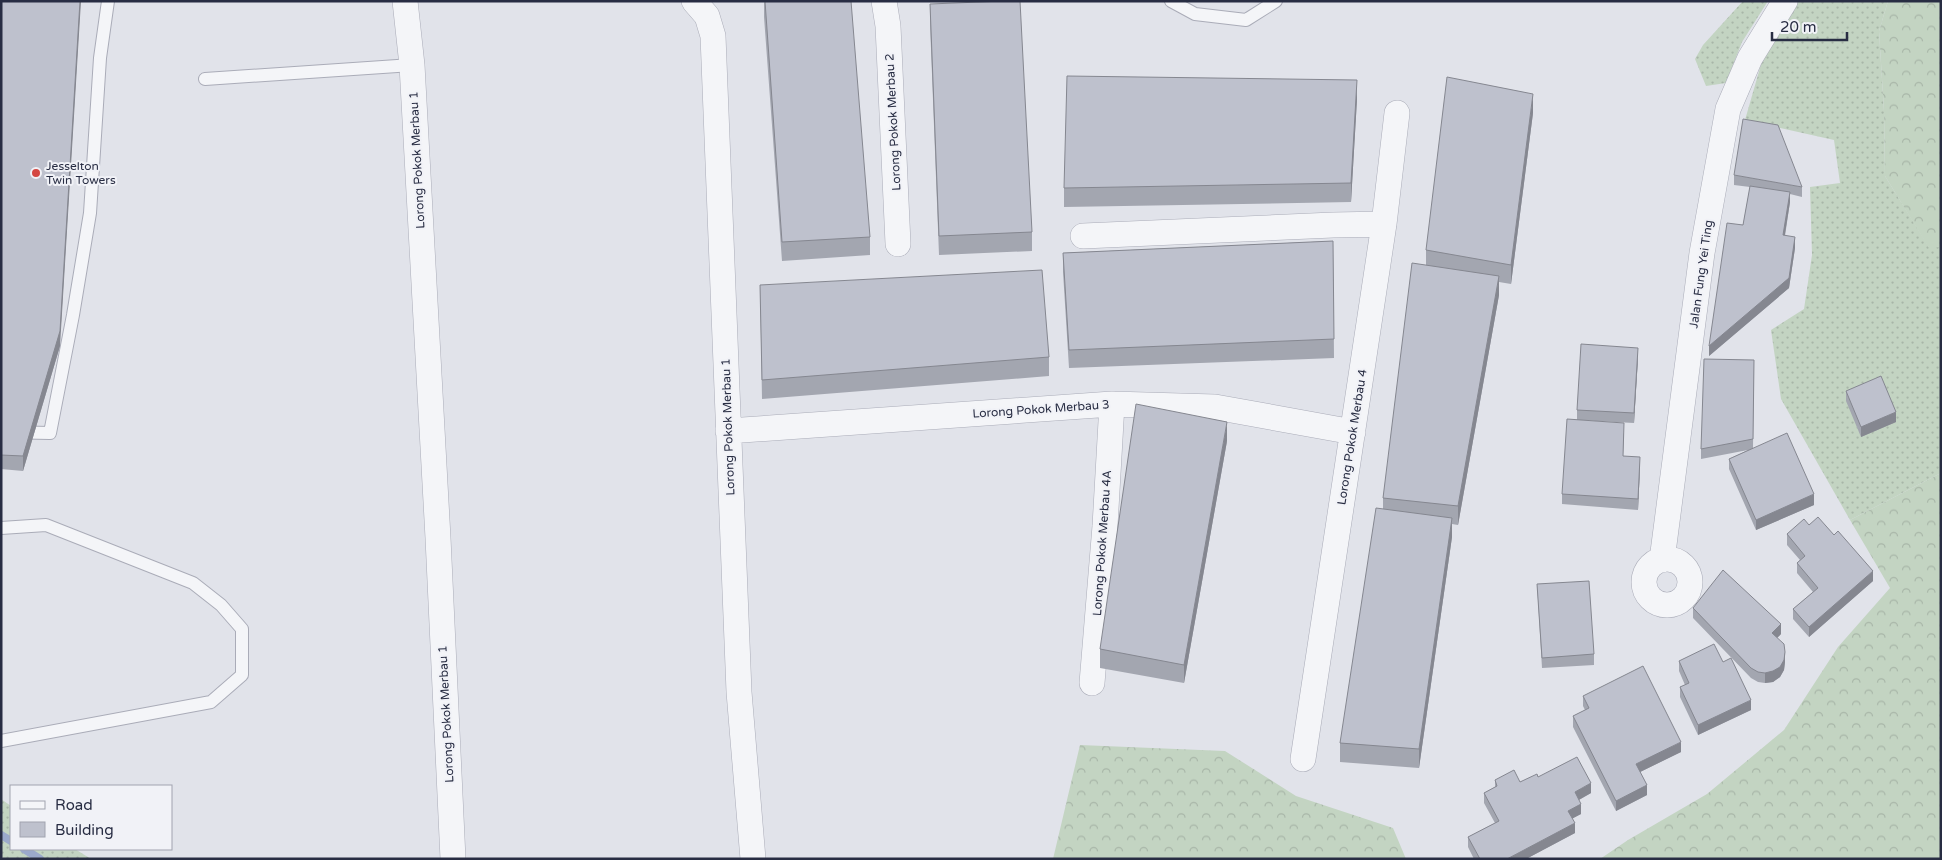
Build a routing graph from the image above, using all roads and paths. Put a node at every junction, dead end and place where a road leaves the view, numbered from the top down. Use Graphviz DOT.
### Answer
graph roads {
  1 [pos="108,1"];
  2 [pos="404,1"];
  3 [pos="694,1"];
  4 [pos="884,1"];
  5 [pos="1171,1"];
  6 [pos="1276,1"];
  7 [pos="1785,1"];
  8 [pos="412,65"];
  9 [pos="205,79"];
  10 [pos="1397,113"];
  11 [pos="1384,224"];
  12 [pos="1083,236"];
  13 [pos="898,244"];
  14 [pos="1112,404"];
  15 [pos="728,431"];
  16 [pos="1,432"];
  17 [pos="1353,432"];
  18 [pos="1,528"];
  19 [pos="1662,560"];
  20 [pos="1092,683"];
  21 [pos="1,741"];
  22 [pos="1303,759"];
  23 [pos="453,859"];
  24 [pos="753,859"];
  1 -- 16 [label="lane"];
  2 -- 8 [label="street, Lorong Pokok Merbau 1"];
  3 -- 15 [label="street, Lorong Pokok Merbau 1"];
  4 -- 13 [label="street, Lorong Pokok Merbau 2"];
  5 -- 6 [label="lane"];
  7 -- 19 [label="street, Jalan Fung Yei Ting"];
  8 -- 9 [label="lane"];
  8 -- 23 [label="street, Lorong Pokok Merbau 1"];
  10 -- 11 [label="street, Lorong Pokok Merbau 4"];
  11 -- 12 [label="street"];
  11 -- 17 [label="street, Lorong Pokok Merbau 4"];
  14 -- 15 [label="street, Lorong Pokok Merbau 3"];
  14 -- 17 [label="street, Lorong Pokok Merbau 3"];
  14 -- 20 [label="street, Lorong Pokok Merbau 4A"];
  15 -- 24 [label="street, Lorong Pokok Merbau 1"];
  17 -- 22 [label="street, Lorong Pokok Merbau 4"];
  18 -- 21 [label="lane"];
}
